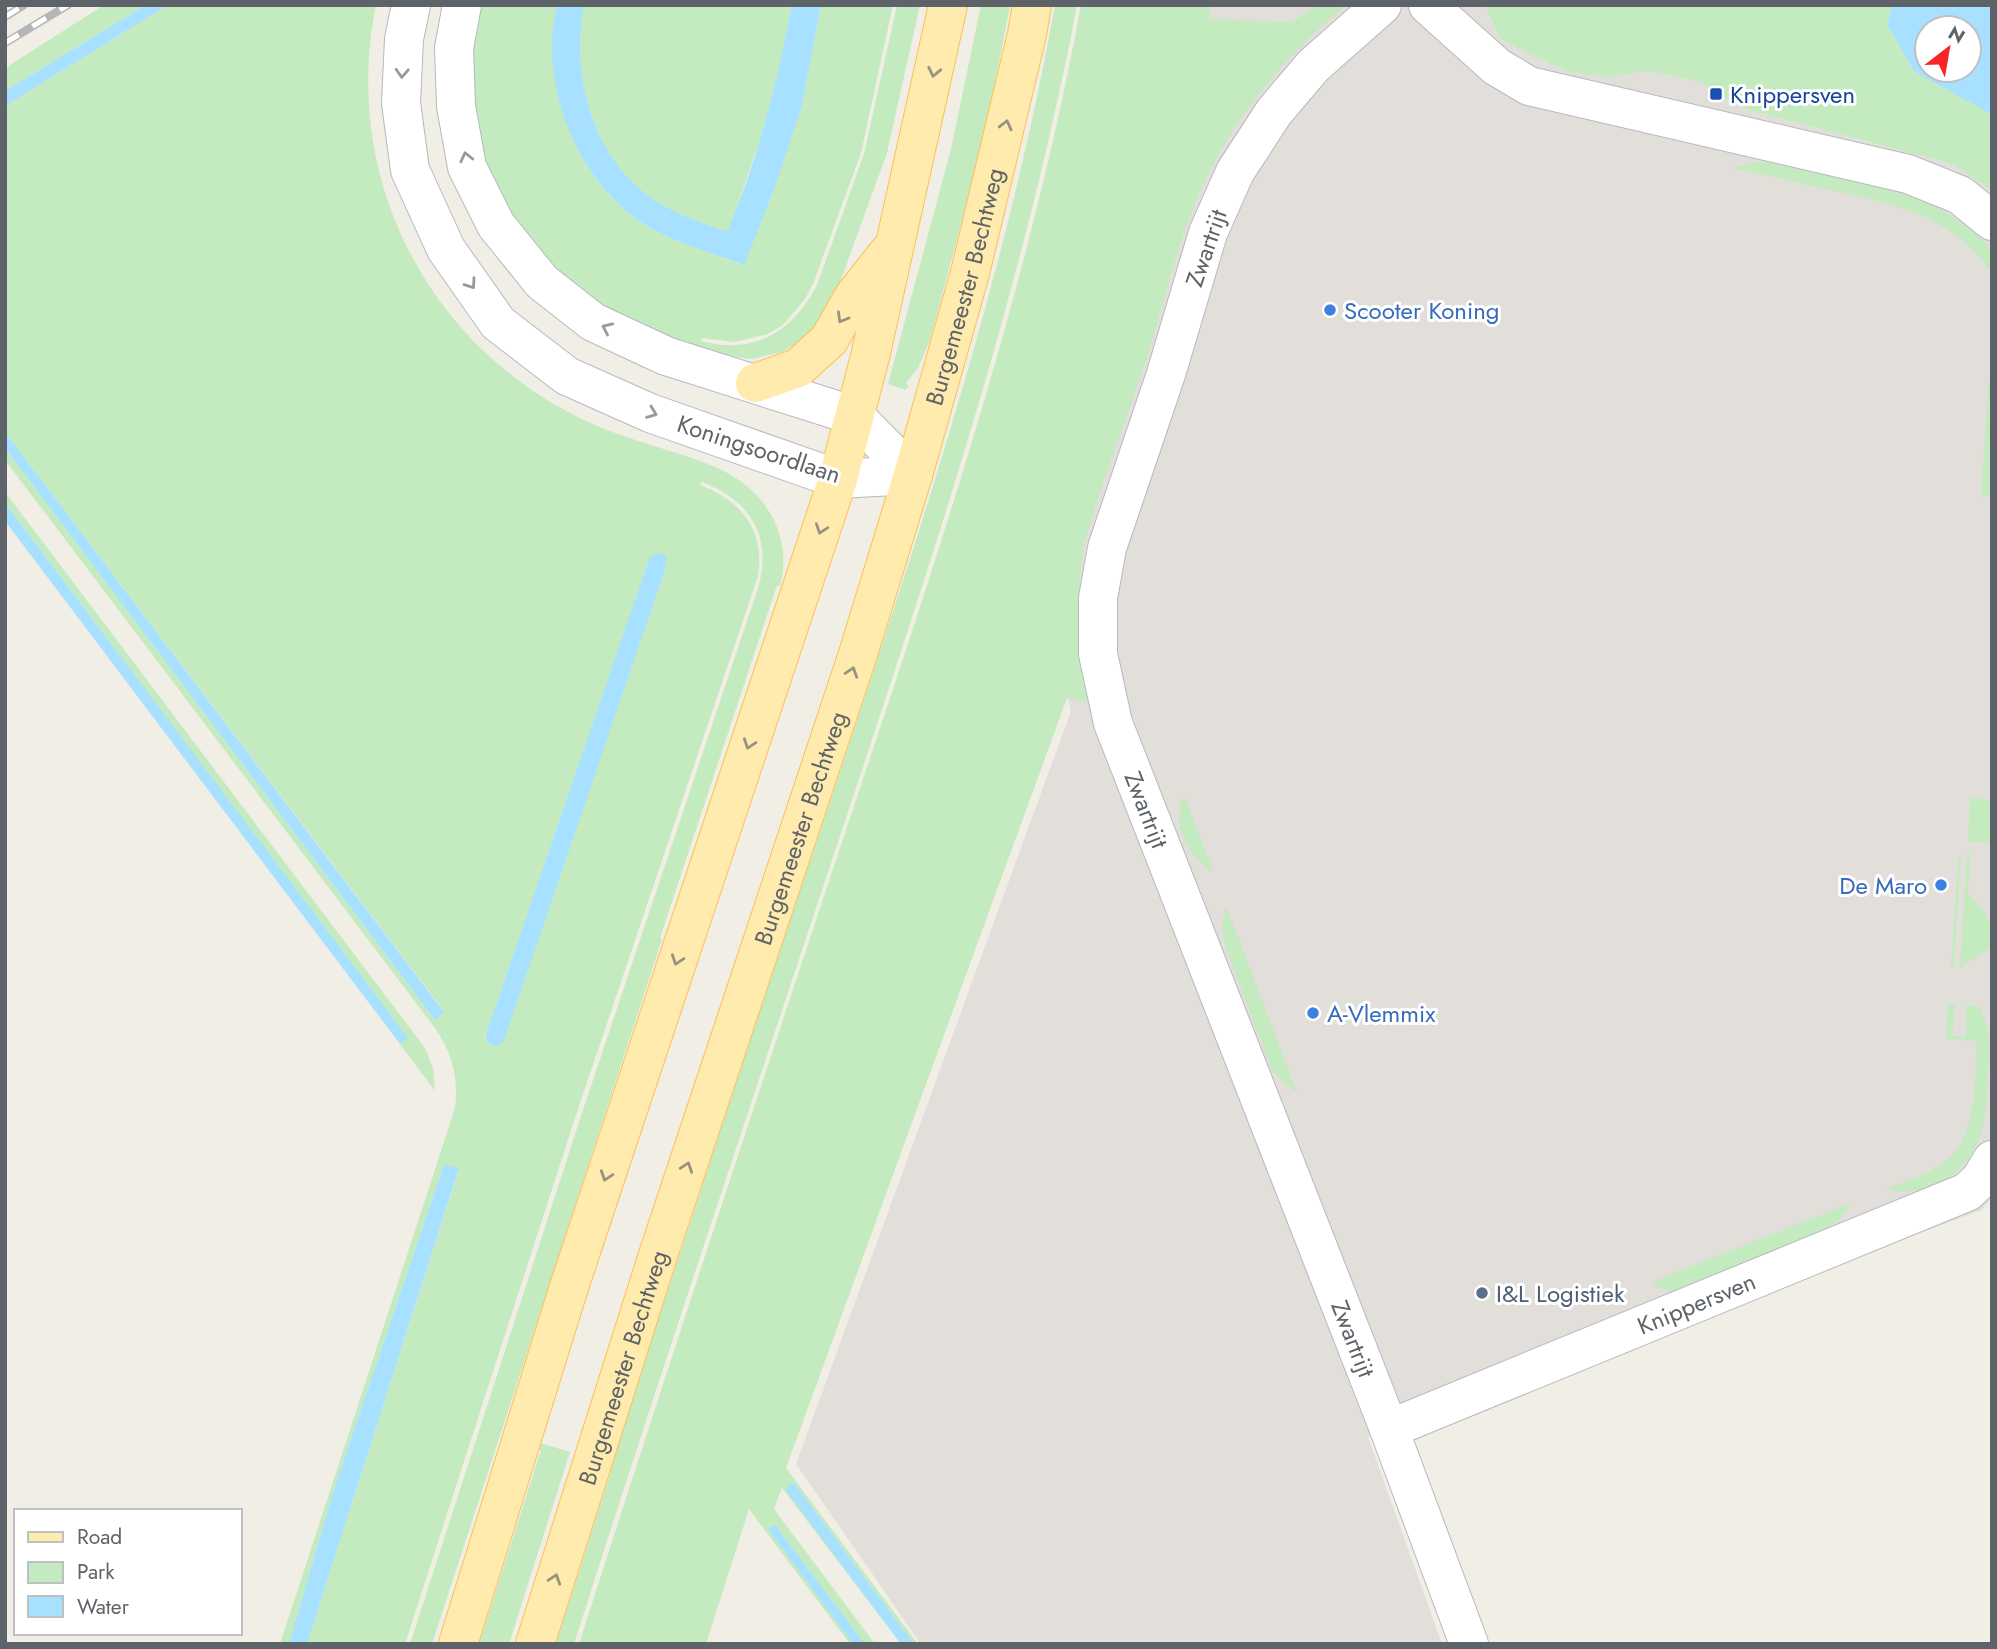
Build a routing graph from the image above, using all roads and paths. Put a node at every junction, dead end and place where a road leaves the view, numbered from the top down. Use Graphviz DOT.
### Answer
graph roads {
  1 [pos="411,5"];
  2 [pos="462,5"];
  3 [pos="948,5"];
  4 [pos="1032,5"];
  5 [pos="1382,5"];
  6 [pos="1428,5"];
  7 [pos="1992,221"];
  8 [pos="896,243"];
  9 [pos="755,383"];
  10 [pos="855,416"];
  11 [pos="913,475"];
  12 [pos="838,479"];
  13 [pos="1992,1160"];
  14 [pos="1388,1429"];
  15 [pos="458,1644"];
  16 [pos="534,1644"];
  17 [pos="1469,1644"];
  1 -- 12 [label="street, Koningsoordlaan, one-way"];
  9 -- 2 [label="street, one-way"];
  3 -- 8 [label="main road, one-way"];
  11 -- 4 [label="main road, Burgemeester Bechtweg, one-way"];
  5 -- 14 [label="street, Zwartrijt"];
  6 -- 7 [label="street"];
  8 -- 9 [label="main road, one-way"];
  8 -- 10 [label="main road"];
  9 -- 10 [label="street"];
  10 -- 11 [label="street"];
  10 -- 12 [label="main road"];
  11 -- 12 [label="street, Koningsoordlaan"];
  16 -- 11 [label="main road, Burgemeester Bechtweg, one-way"];
  12 -- 15 [label="main road, one-way"];
  13 -- 14 [label="street, Knippersven"];
  14 -- 17 [label="street, Zwartrijt"];
}
